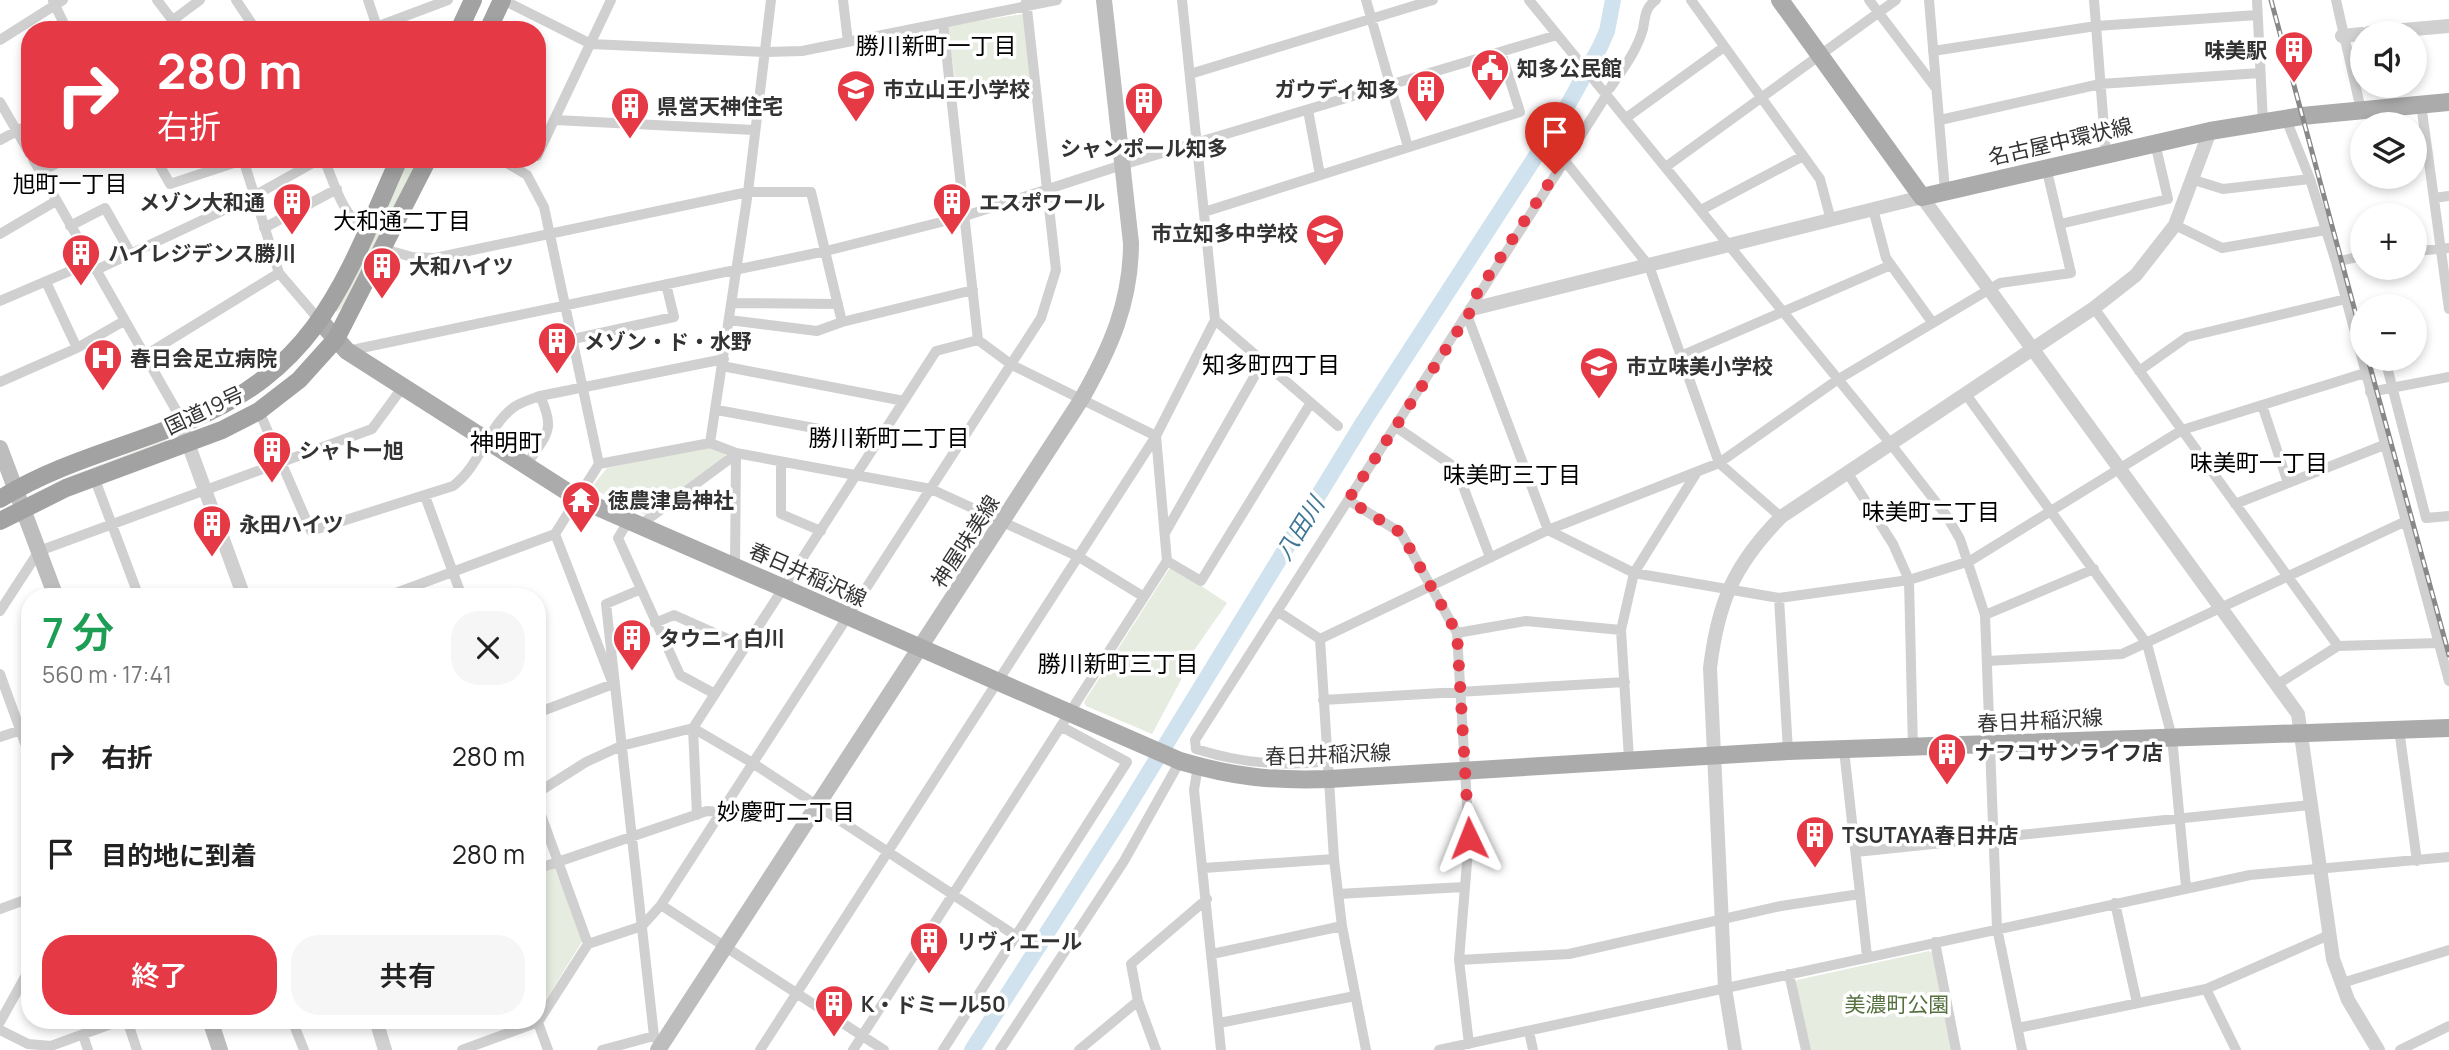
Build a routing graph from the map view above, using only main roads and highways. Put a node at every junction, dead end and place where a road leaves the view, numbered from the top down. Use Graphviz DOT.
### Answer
graph roads {
  1 [pos="473,0"];
  2 [pos="503,0"];
  3 [pos="1104,0"];
  4 [pos="1780,0"];
  5 [pos="463,21"];
  6 [pos="492,21"];
  7 [pos="2449,102"];
  8 [pos="394,168"];
  9 [pos="424,168"];
  10 [pos="320,321"];
  11 [pos="341,345"];
  12 [pos="0,448"];
  13 [pos="8,494"];
  14 [pos="23,509"];
  15 [pos="0,521"];
  16 [pos="52,588"];
  17 [pos="920,649"];
  18 [pos="2449,728"];
  19 [pos="213,1029"];
  20 [pos="657,1044"];
  21 [pos="220,1050"];
  1 -- 5 [label="highway"];
  2 -- 6 [label="highway"];
  3 -- 17 [label="main road, 神屋味美線"];
  4 -- 7 [label="main road, 名古屋中環状線"];
  8 -- 10 [label="highway, 国道19号"];
  9 -- 11 [label="highway, 国道19号"];
  10 -- 11 [label="main road, 春日井稲沢線"];
  10 -- 13 [label="highway, 国道19号"];
  11 -- 14 [label="highway, 国道19号"];
  11 -- 17 [label="main road, 春日井稲沢線"];
  12 -- 13 [label="main road"];
  13 -- 14 [label="main road"];
  14 -- 15 [label="highway, 国道19号"];
  14 -- 16 [label="main road"];
  17 -- 18 [label="main road, 春日井稲沢線"];
  17 -- 20 [label="main road, 神屋味美線"];
  19 -- 21 [label="main road"];
}
